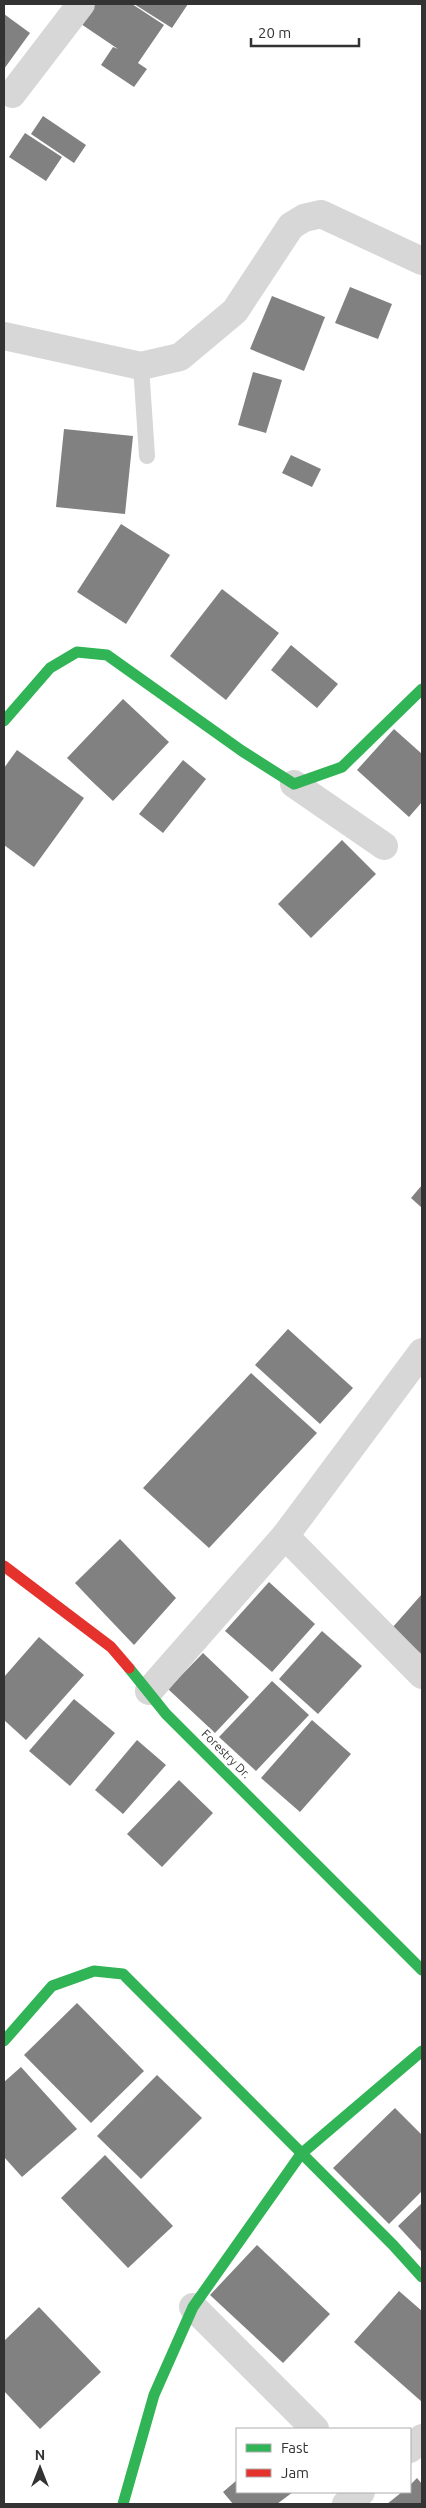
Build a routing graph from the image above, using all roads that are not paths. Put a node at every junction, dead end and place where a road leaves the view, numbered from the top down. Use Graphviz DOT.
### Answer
graph roads {
  1 [pos="81,4"];
  2 [pos="12,94"];
  3 [pos="422,262"];
  4 [pos="4,336"];
  5 [pos="141,366"];
  6 [pos="147,456"];
  7 [pos="422,689"];
  8 [pos="4,721"];
  9 [pos="294,784"];
  10 [pos="384,846"];
  11 [pos="419,1362"];
  12 [pos="285,1536"];
  13 [pos="4,1566"];
  14 [pos="422,1675"];
  15 [pos="148,1691"];
  16 [pos="422,1970"];
  17 [pos="4,2041"];
  18 [pos="422,2051"];
  19 [pos="301,2154"];
  20 [pos="422,2277"];
  21 [pos="193,2307"];
  22 [pos="314,2428"];
  23 [pos="422,2438"];
  24 [pos="411,2448"];
  25 [pos="359,2493"];
  26 [pos="123,2504"];
  27 [pos="346,2504"];
  1 -- 2 [label="street"];
  3 -- 5 [label="street"];
  4 -- 5 [label="street"];
  5 -- 6 [label="lane"];
  7 -- 9 [label="street"];
  8 -- 9 [label="street"];
  9 -- 10 [label="street"];
  11 -- 12 [label="street"];
  12 -- 14 [label="street"];
  12 -- 15 [label="street"];
  13 -- 15 [label="street, Forestry Dr."];
  15 -- 16 [label="street, Forestry Dr."];
  17 -- 19 [label="street"];
  18 -- 19 [label="street"];
  19 -- 20 [label="street"];
  19 -- 21 [label="street"];
  21 -- 22 [label="street"];
  21 -- 26 [label="street"];
  23 -- 24 [label="street"];
  25 -- 27 [label="street"];
}
